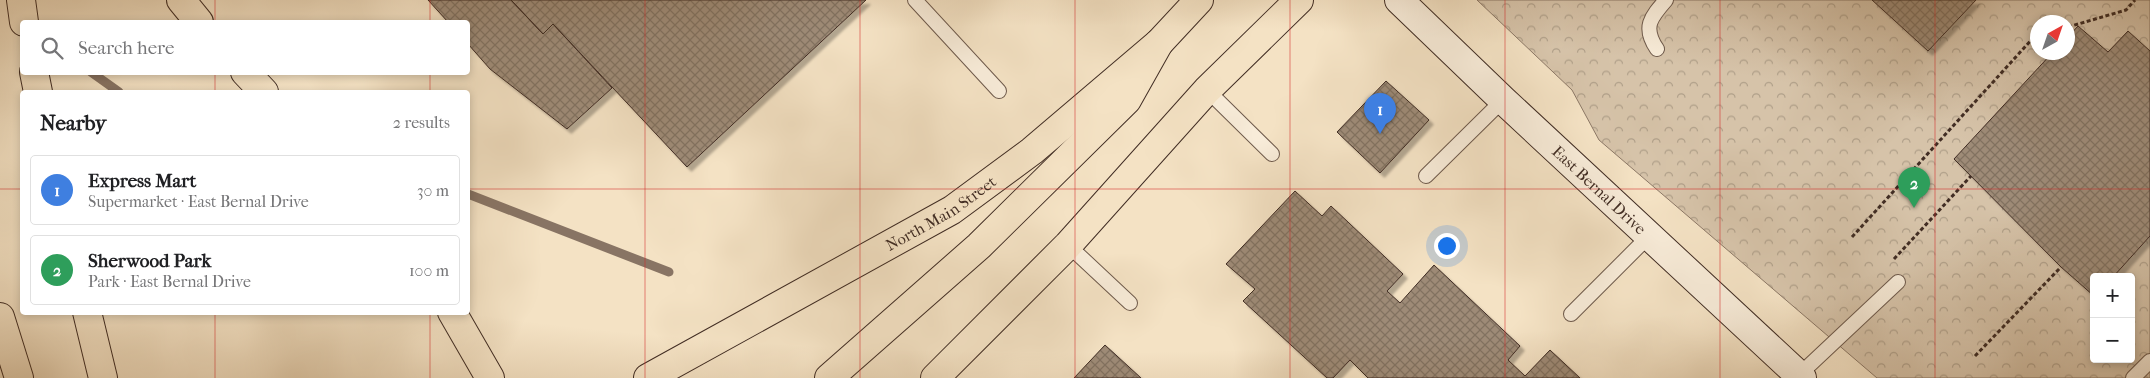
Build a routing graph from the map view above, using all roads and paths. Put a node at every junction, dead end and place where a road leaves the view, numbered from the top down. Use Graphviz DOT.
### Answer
graph roads {
  1 [pos="21,0"];
  2 [pos="181,0"];
  3 [pos="915,0"];
  4 [pos="1199,0"];
  5 [pos="1298,0"];
  6 [pos="1399,0"];
  7 [pos="1666,0"];
  8 [pos="2135,0"];
  9 [pos="24,20"];
  10 [pos="197,20"];
  11 [pos="2075,25"];
  12 [pos="2030,40"];
  13 [pos="1159,43"];
  14 [pos="1658,49"];
  15 [pos="35,75"];
  16 [pos="248,75"];
  17 [pos="38,90"];
  18 [pos="262,90"];
  19 [pos="1207,90"];
  20 [pos="999,91"];
  21 [pos="1503,100"];
  22 [pos="1272,154"];
  23 [pos="1426,176"];
  24 [pos="1971,176"];
  25 [pos="1650,235"];
  26 [pos="1852,237"];
  27 [pos="1068,245"];
  28 [pos="1892,262"];
  29 [pos="2061,266"];
  30 [pos="1898,282"];
  31 [pos="1130,303"];
  32 [pos="1571,314"];
  33 [pos="88,315"];
  34 [pos="454,315"];
  35 [pos="0,317"];
  36 [pos="1975,356"];
  37 [pos="2150,361"];
  38 [pos="1801,377"];
  39 [pos="18,378"];
  40 [pos="103,378"];
  41 [pos="490,378"];
  42 [pos="648,378"];
  43 [pos="829,378"];
  44 [pos="935,378"];
  45 [pos="2133,378"];
  1 -- 9 [label="main road"];
  2 -- 10 [label="main road"];
  3 -- 20 [label="lane"];
  4 -- 13 [label="main road, North Main Street"];
  5 -- 19 [label="main road"];
  6 -- 21 [label="main road, East Bernal Drive"];
  7 -- 14 [label="lane"];
  8 -- 11 [label="path"];
  12 -- 26 [label="path"];
  13 -- 42 [label="main road, North Main Street"];
  13 -- 43 [label="main road"];
  15 -- 17 [label="main road"];
  16 -- 18 [label="main road"];
  19 -- 22 [label="lane"];
  19 -- 27 [label="main road"];
  21 -- 23 [label="lane"];
  21 -- 25 [label="main road, East Bernal Drive"];
  24 -- 28 [label="path"];
  25 -- 32 [label="lane"];
  25 -- 38 [label="main road, East Bernal Drive"];
  27 -- 31 [label="lane"];
  27 -- 44 [label="main road"];
  29 -- 36 [label="path"];
  30 -- 38 [label="lane"];
  33 -- 40 [label="main road"];
  34 -- 41 [label="main road"];
  35 -- 39 [label="main road"];
  37 -- 45 [label="lane"];
}
